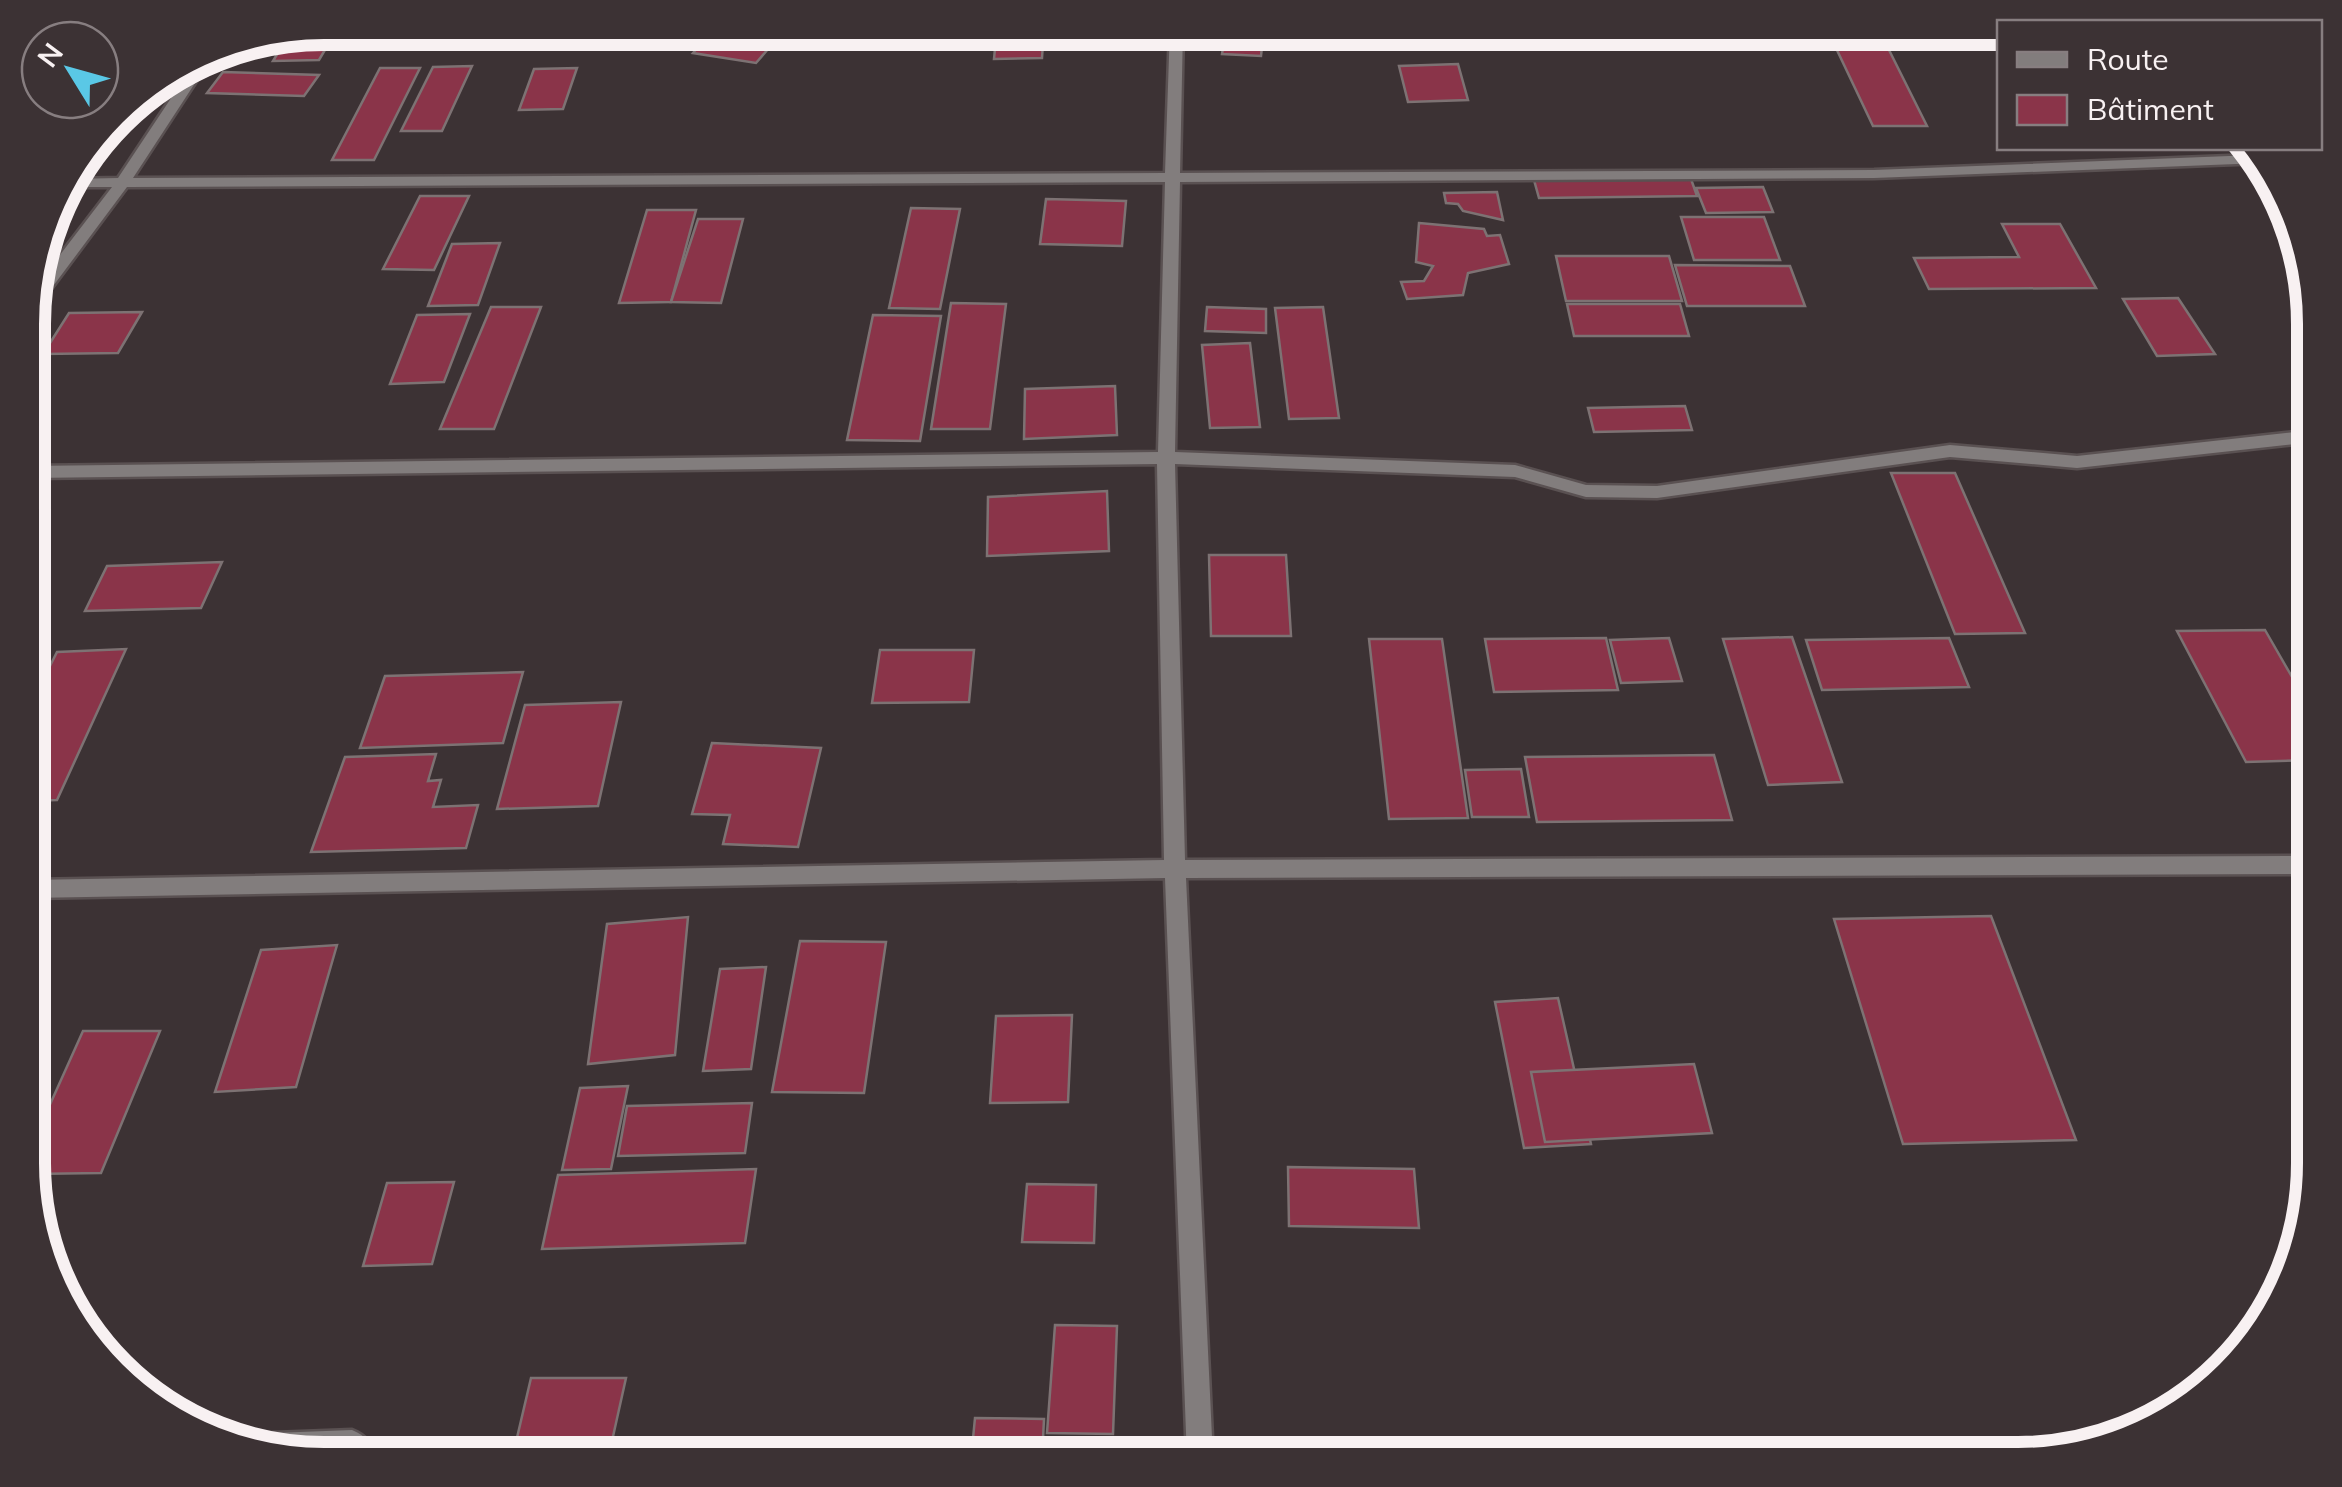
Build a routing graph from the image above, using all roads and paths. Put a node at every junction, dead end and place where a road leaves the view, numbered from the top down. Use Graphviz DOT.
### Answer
graph roads {
  1 [pos="1176,45"];
  2 [pos="192,79"];
  3 [pos="2243,160"];
  4 [pos="1174,177"];
  5 [pos="123,182"];
  6 [pos="84,183"];
  7 [pos="49,279"];
  8 [pos="2296,438"];
  9 [pos="1166,458"];
  10 [pos="45,472"];
  11 [pos="2296,864"];
  12 [pos="1175,869"];
  13 [pos="45,890"];
  14 [pos="1199,1441"];
  1 -- 4 [label="street"];
  2 -- 5 [label="street"];
  3 -- 4 [label="street"];
  4 -- 5 [label="street"];
  4 -- 9 [label="street"];
  5 -- 6 [label="street"];
  5 -- 7 [label="street"];
  8 -- 9 [label="street"];
  9 -- 10 [label="street"];
  9 -- 12 [label="street"];
  11 -- 12 [label="street"];
  12 -- 13 [label="street"];
  12 -- 14 [label="street"];
}
